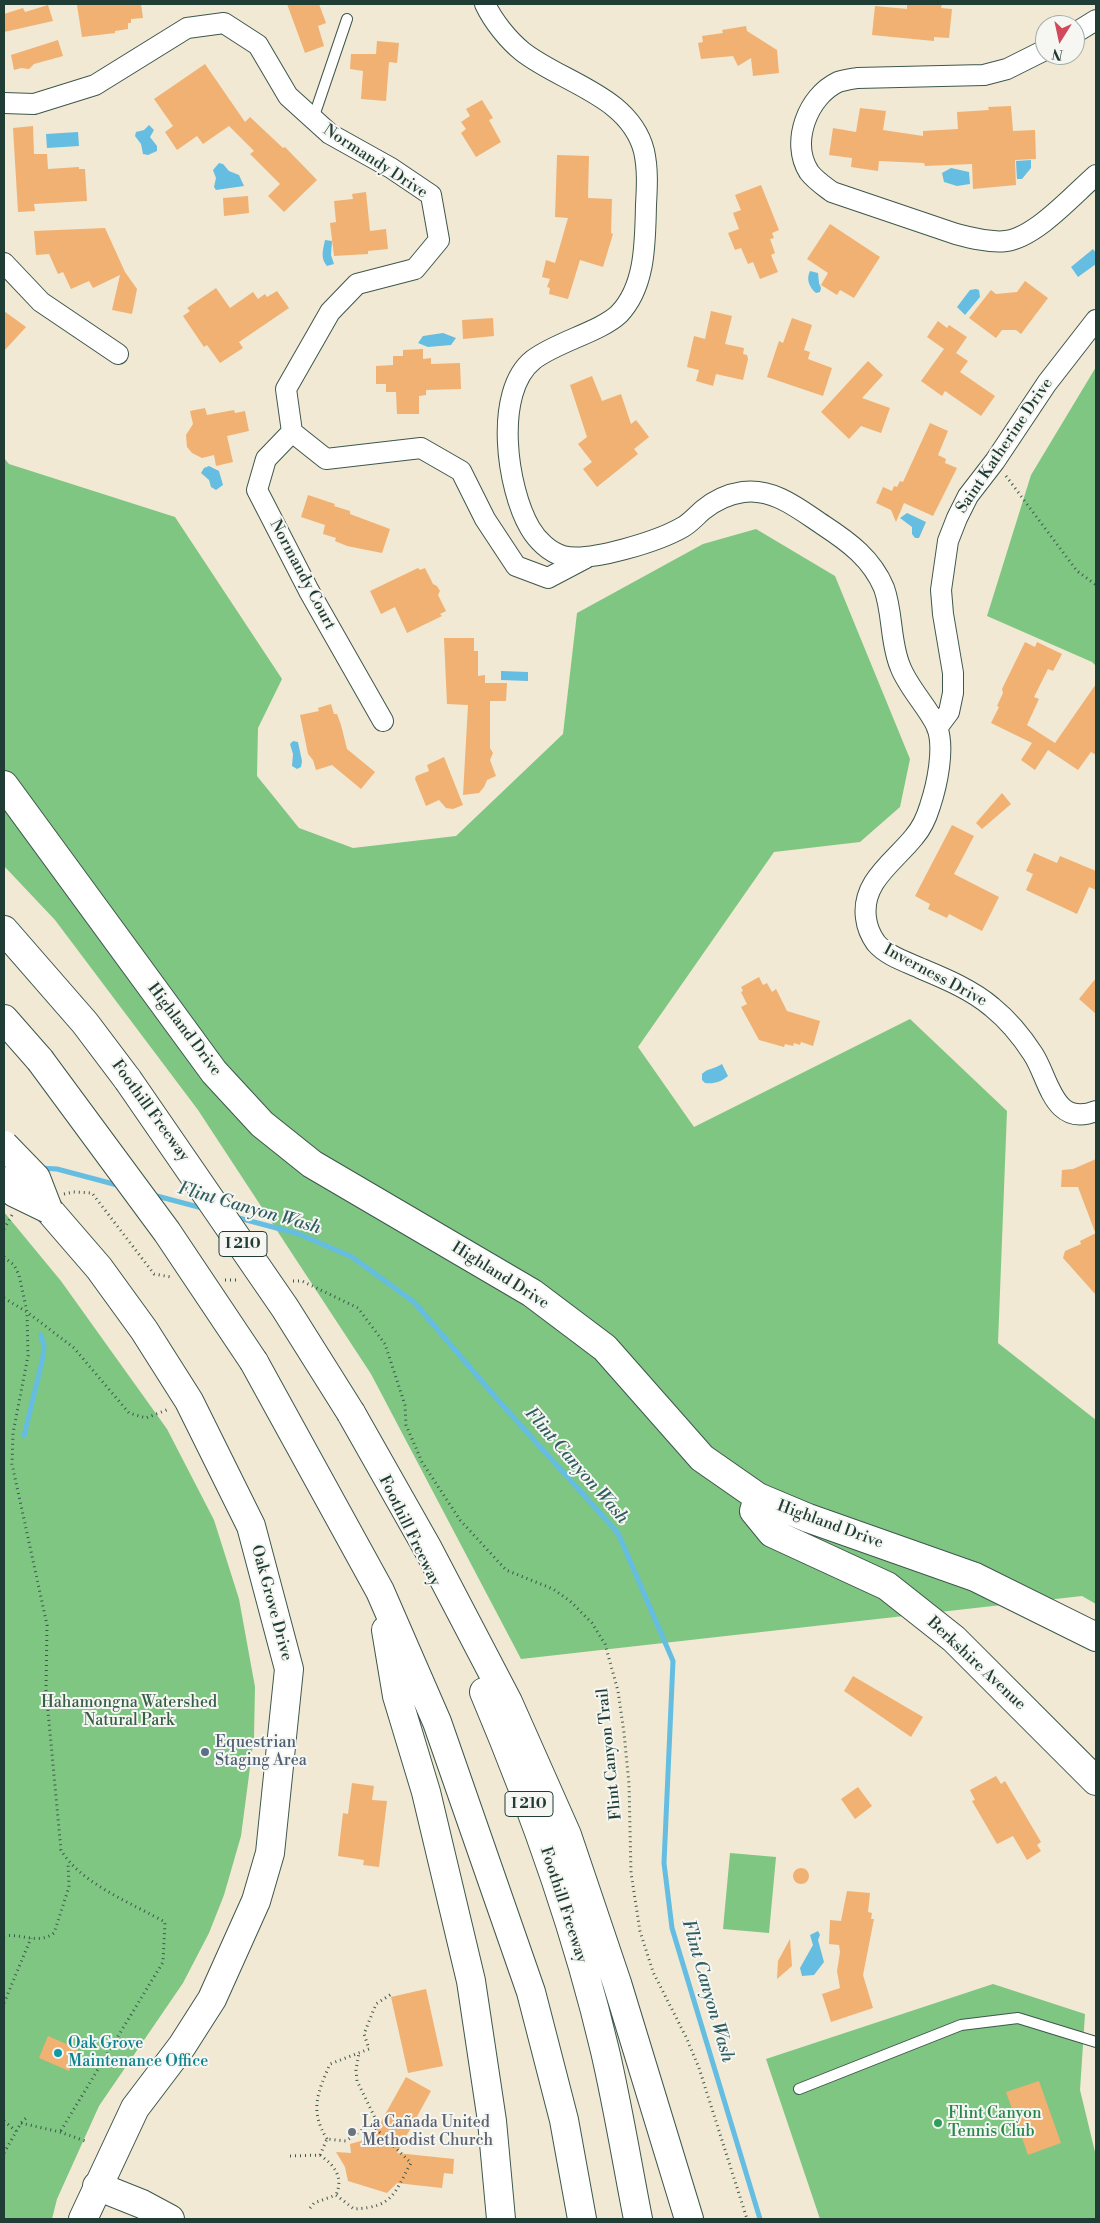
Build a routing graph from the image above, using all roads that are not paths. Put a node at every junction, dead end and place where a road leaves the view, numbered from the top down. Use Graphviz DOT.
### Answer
graph roads {
  1 [pos="485,4"];
  2 [pos="347,19"];
  3 [pos="1096,20"];
  4 [pos="1085,27"];
  5 [pos="1035,55"];
  6 [pos="4,103"];
  7 [pos="313,119"];
  8 [pos="1096,175"];
  9 [pos="4,263"];
  10 [pos="1096,320"];
  11 [pos="118,354"];
  12 [pos="292,432"];
  13 [pos="586,558"];
  14 [pos="383,721"];
  15 [pos="937,728"];
  16 [pos="4,784"];
  17 [pos="4,930"];
  18 [pos="4,1019"];
  19 [pos="1096,1111"];
  20 [pos="4,1145"];
  21 [pos="4,1181"];
  22 [pos="48,1209"];
  23 [pos="351,1413"];
  24 [pos="758,1497"];
  25 [pos="380,1591"];
  26 [pos="1096,1637"];
  27 [pos="1096,1781"];
  28 [pos="1096,2042"];
  29 [pos="799,2089"];
  30 [pos="97,2186"];
  31 [pos="83,2219"];
  32 [pos="170,2219"];
  33 [pos="501,2219"];
  34 [pos="582,2219"];
  35 [pos="638,2219"];
  36 [pos="689,2219"];
  1 -- 13 [label="street, Inverness Drive"];
  2 -- 7 [label="lane"];
  3 -- 4 [label="street"];
  5 -- 8 [label="street"];
  6 -- 7 [label="street, Normandy Drive"];
  7 -- 12 [label="street, Normandy Drive"];
  9 -- 11 [label="street"];
  10 -- 15 [label="street, Saint Katherine Drive"];
  12 -- 13 [label="street"];
  12 -- 14 [label="street, Normandy Court"];
  13 -- 15 [label="street, Inverness Drive"];
  15 -- 19 [label="street, Inverness Drive"];
  16 -- 24 [label="main road, Highland Drive"];
  17 -- 23 [label="main road, Foothill Freeway / I 210, bridge"];
  18 -- 25 [label="main road, bridge"];
  20 -- 22 [label="main road, Oak Grove Drive, bridge"];
  21 -- 22 [label="main road, Oak Grove Drive, bridge"];
  22 -- 30 [label="main road, Oak Grove Drive"];
  23 -- 35 [label="main road, Foothill Freeway / I 210"];
  23 -- 36 [label="main road"];
  24 -- 26 [label="main road, Highland Drive"];
  24 -- 27 [label="main road, Berkshire Avenue"];
  25 -- 33 [label="main road"];
  25 -- 34 [label="main road"];
  28 -- 29 [label="lane"];
  30 -- 31 [label="main road, Oak Grove Drive"];
  30 -- 32 [label="main road"];
}
